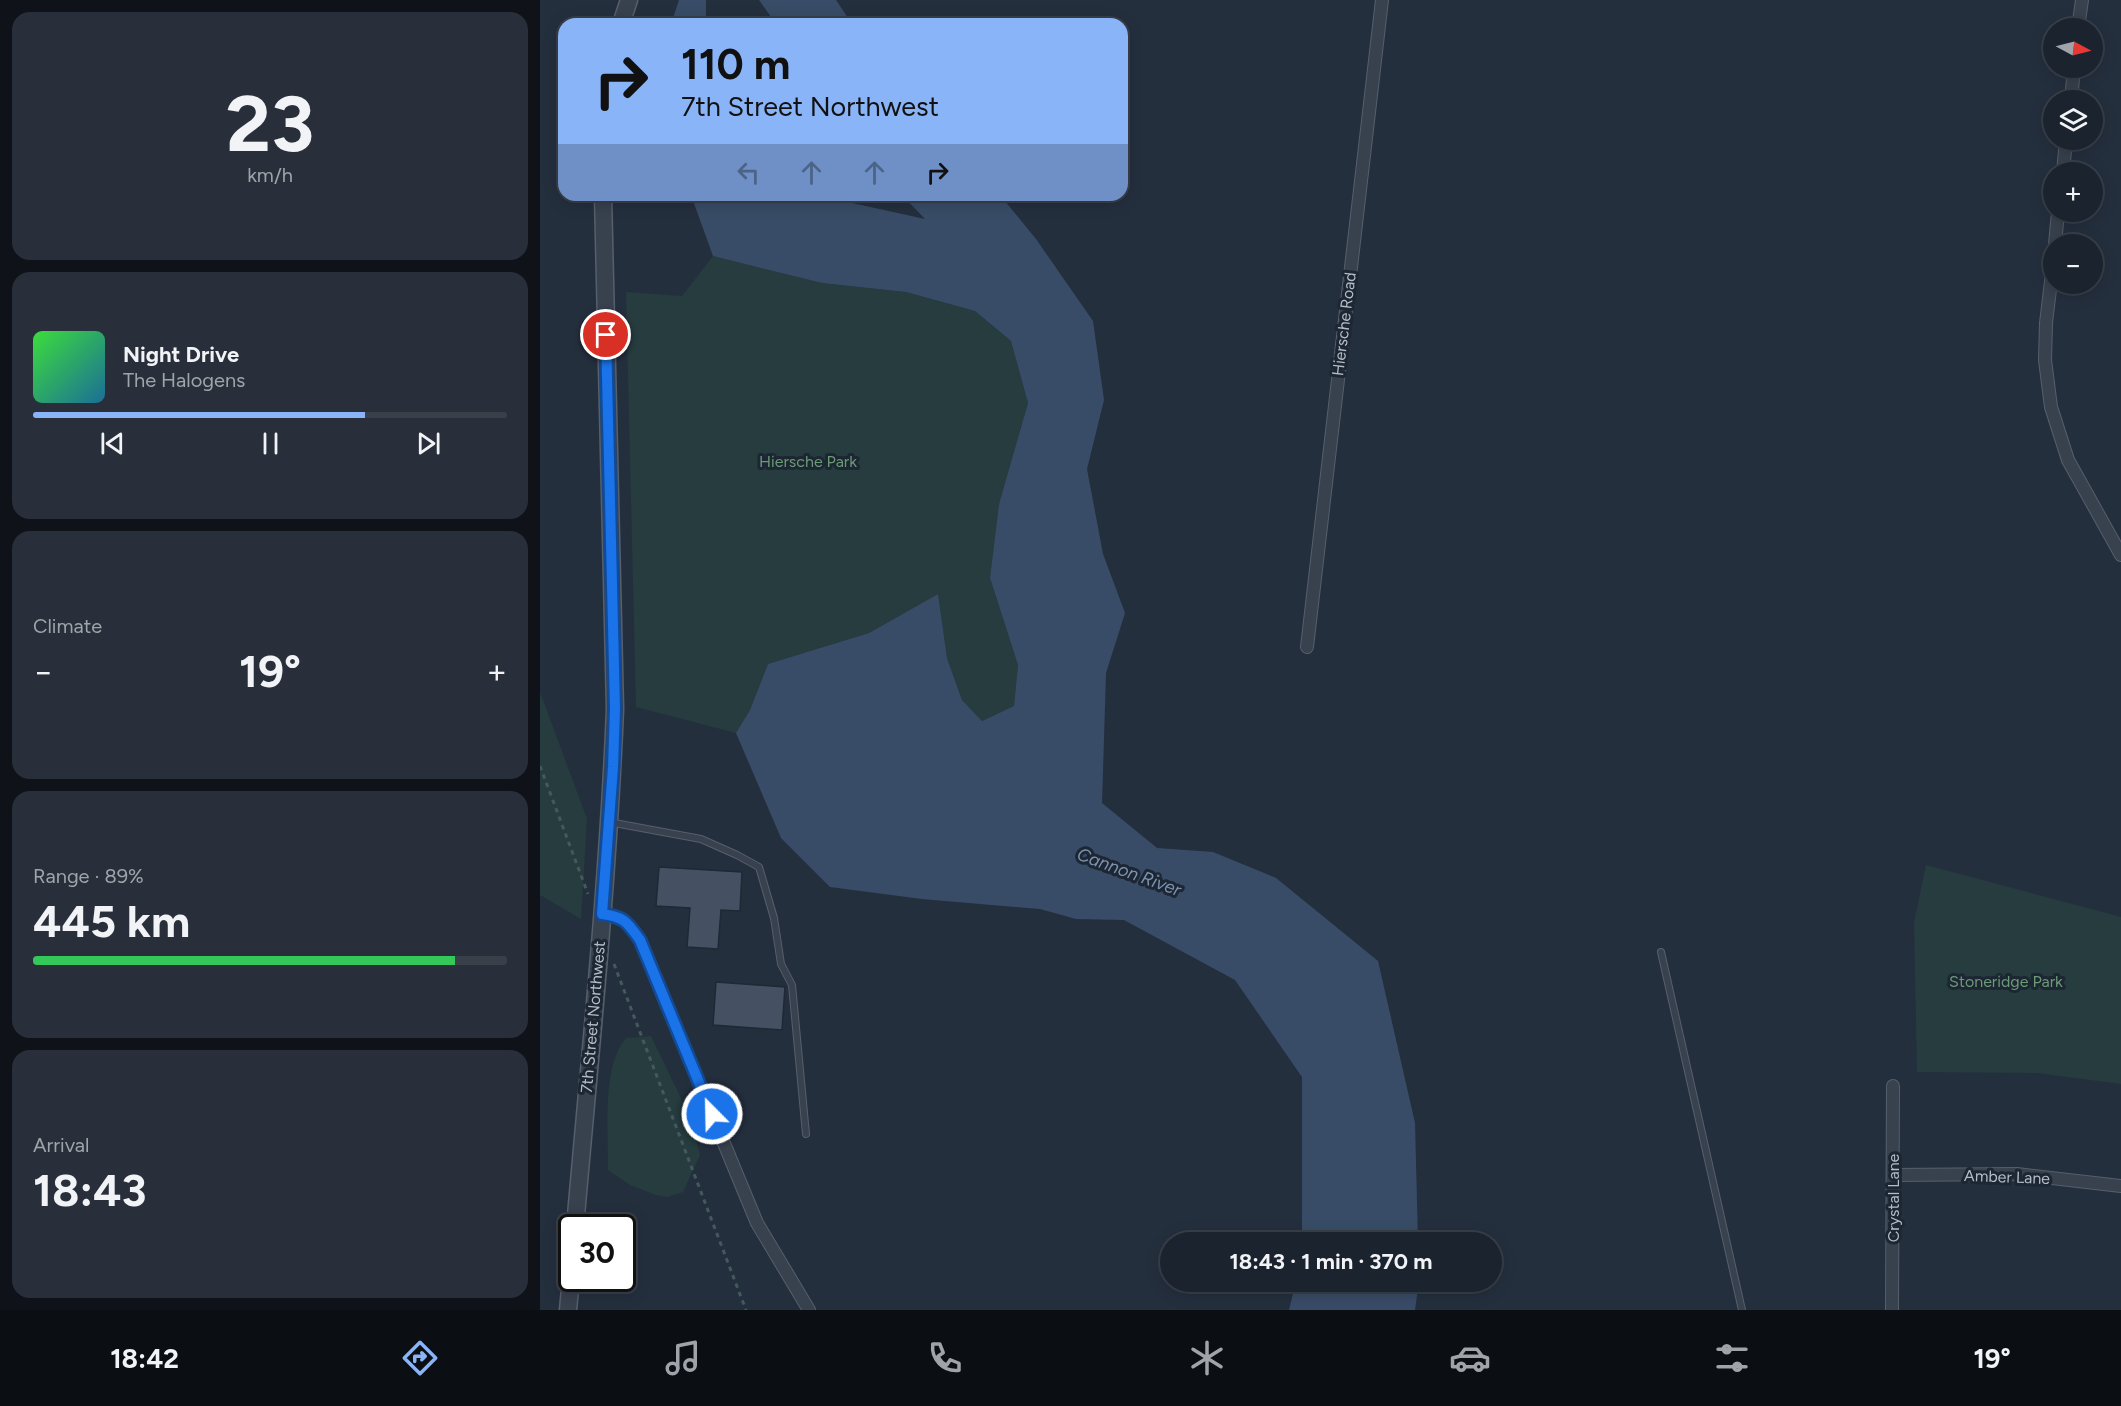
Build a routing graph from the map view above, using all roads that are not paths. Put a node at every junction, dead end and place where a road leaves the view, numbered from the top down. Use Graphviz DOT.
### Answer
graph roads {
  1 [pos="1382,0"];
  2 [pos="2082,0"];
  3 [pos="628,1"];
  4 [pos="623,18"];
  5 [pos="2080,18"];
  6 [pos="603,201"];
  7 [pos="2049,294"];
  8 [pos="2121,555"];
  9 [pos="1307,647"];
  10 [pos="609,822"];
  11 [pos="602,914"];
  12 [pos="1661,952"];
  13 [pos="1893,1086"];
  14 [pos="806,1134"];
  15 [pos="1893,1175"];
  16 [pos="2121,1186"];
  17 [pos="576,1214"];
  18 [pos="570,1292"];
  19 [pos="568,1310"];
  20 [pos="809,1310"];
  21 [pos="1742,1310"];
  22 [pos="1892,1310"];
  1 -- 9 [label="street, Hiersche Road"];
  2 -- 5 [label="street"];
  3 -- 4 [label="street"];
  6 -- 10 [label="street, 7th Street Northwest"];
  7 -- 8 [label="street"];
  10 -- 11 [label="street, 7th Street Northwest"];
  10 -- 14 [label="lane"];
  11 -- 17 [label="street, 7th Street Northwest"];
  11 -- 20 [label="street"];
  12 -- 21 [label="lane"];
  13 -- 15 [label="street, Crystal Lane"];
  15 -- 16 [label="street, Amber Lane"];
  15 -- 22 [label="street, Crystal Lane"];
  18 -- 19 [label="street"];
}
